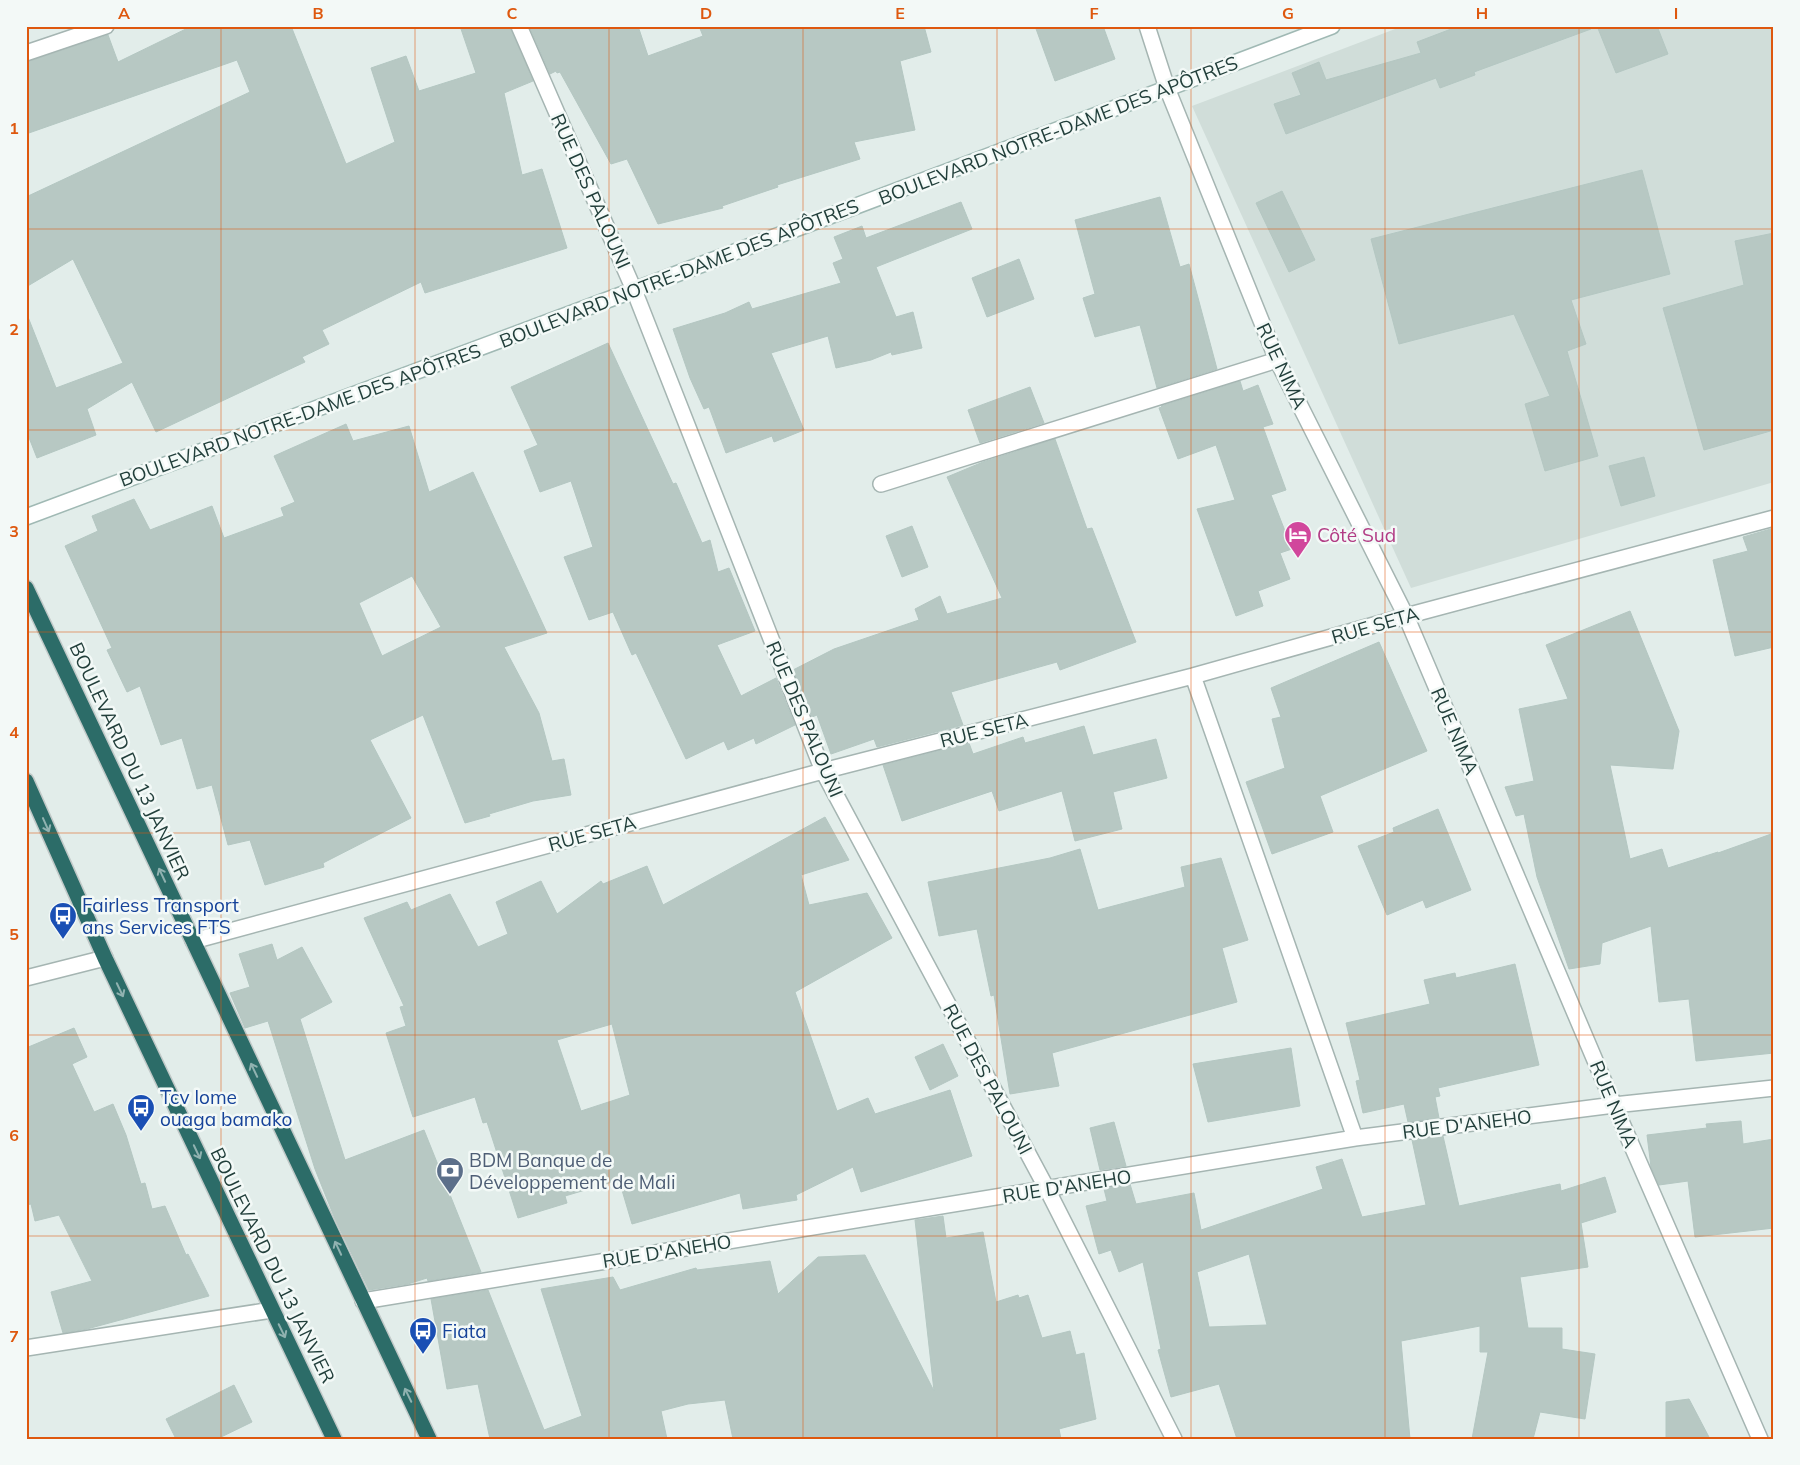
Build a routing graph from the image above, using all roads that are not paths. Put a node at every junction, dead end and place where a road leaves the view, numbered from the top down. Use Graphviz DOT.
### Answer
graph roads {
  1 [pos="106,26"];
  2 [pos="519,26"];
  3 [pos="1148,26"];
  4 [pos="1332,26"];
  5 [pos="26,53"];
  6 [pos="1167,88"];
  7 [pos="634,290"];
  8 [pos="1277,360"];
  9 [pos="881,484"];
  10 [pos="26,517"];
  11 [pos="1774,518"];
  12 [pos="26,588"];
  13 [pos="1406,616"];
  14 [pos="1193,676"];
  15 [pos="823,771"];
  16 [pos="26,781"];
  17 [pos="193,941"];
  18 [pos="105,958"];
  19 [pos="26,978"];
  20 [pos="1774,1088"];
  21 [pos="1614,1105"];
  22 [pos="1355,1138"];
  23 [pos="1047,1189"];
  24 [pos="363,1301"];
  25 [pos="272,1310"];
  26 [pos="26,1348"];
  27 [pos="334,1439"];
  28 [pos="429,1439"];
  29 [pos="1174,1439"];
  30 [pos="1760,1439"];
  1 -- 5 [label="street"];
  2 -- 7 [label="street, RUE DES PALOUNI"];
  3 -- 6 [label="street, RUE NIMA"];
  4 -- 6 [label="street, BOULEVARD NOTRE-DAME DES APÔTRES"];
  6 -- 7 [label="street, BOULEVARD NOTRE-DAME DES APÔTRES"];
  6 -- 8 [label="street, RUE NIMA"];
  7 -- 10 [label="street, BOULEVARD NOTRE-DAME DES APÔTRES"];
  7 -- 15 [label="street, RUE DES PALOUNI"];
  8 -- 9 [label="street"];
  8 -- 13 [label="street, RUE NIMA"];
  11 -- 13 [label="street, RUE SETA"];
  17 -- 12 [label="highway, BOULEVARD DU 13 JANVIER, one-way"];
  13 -- 14 [label="street, RUE SETA"];
  13 -- 21 [label="street, RUE NIMA"];
  14 -- 15 [label="street, RUE SETA"];
  14 -- 22 [label="street"];
  15 -- 17 [label="street, RUE SETA"];
  15 -- 23 [label="street, RUE DES PALOUNI"];
  16 -- 18 [label="highway, BOULEVARD DU 13 JANVIER, one-way"];
  24 -- 17 [label="highway, BOULEVARD DU 13 JANVIER, one-way"];
  18 -- 19 [label="street"];
  18 -- 25 [label="highway, BOULEVARD DU 13 JANVIER, one-way"];
  20 -- 21 [label="street, RUE D'ANEHO"];
  21 -- 22 [label="street, RUE D'ANEHO"];
  21 -- 30 [label="street, RUE NIMA"];
  22 -- 23 [label="street, RUE D'ANEHO"];
  23 -- 24 [label="street, RUE D'ANEHO"];
  23 -- 29 [label="street, RUE DES PALOUNI"];
  28 -- 24 [label="highway, BOULEVARD DU 13 JANVIER, one-way"];
  25 -- 26 [label="street"];
  25 -- 27 [label="highway, BOULEVARD DU 13 JANVIER, one-way"];
}
